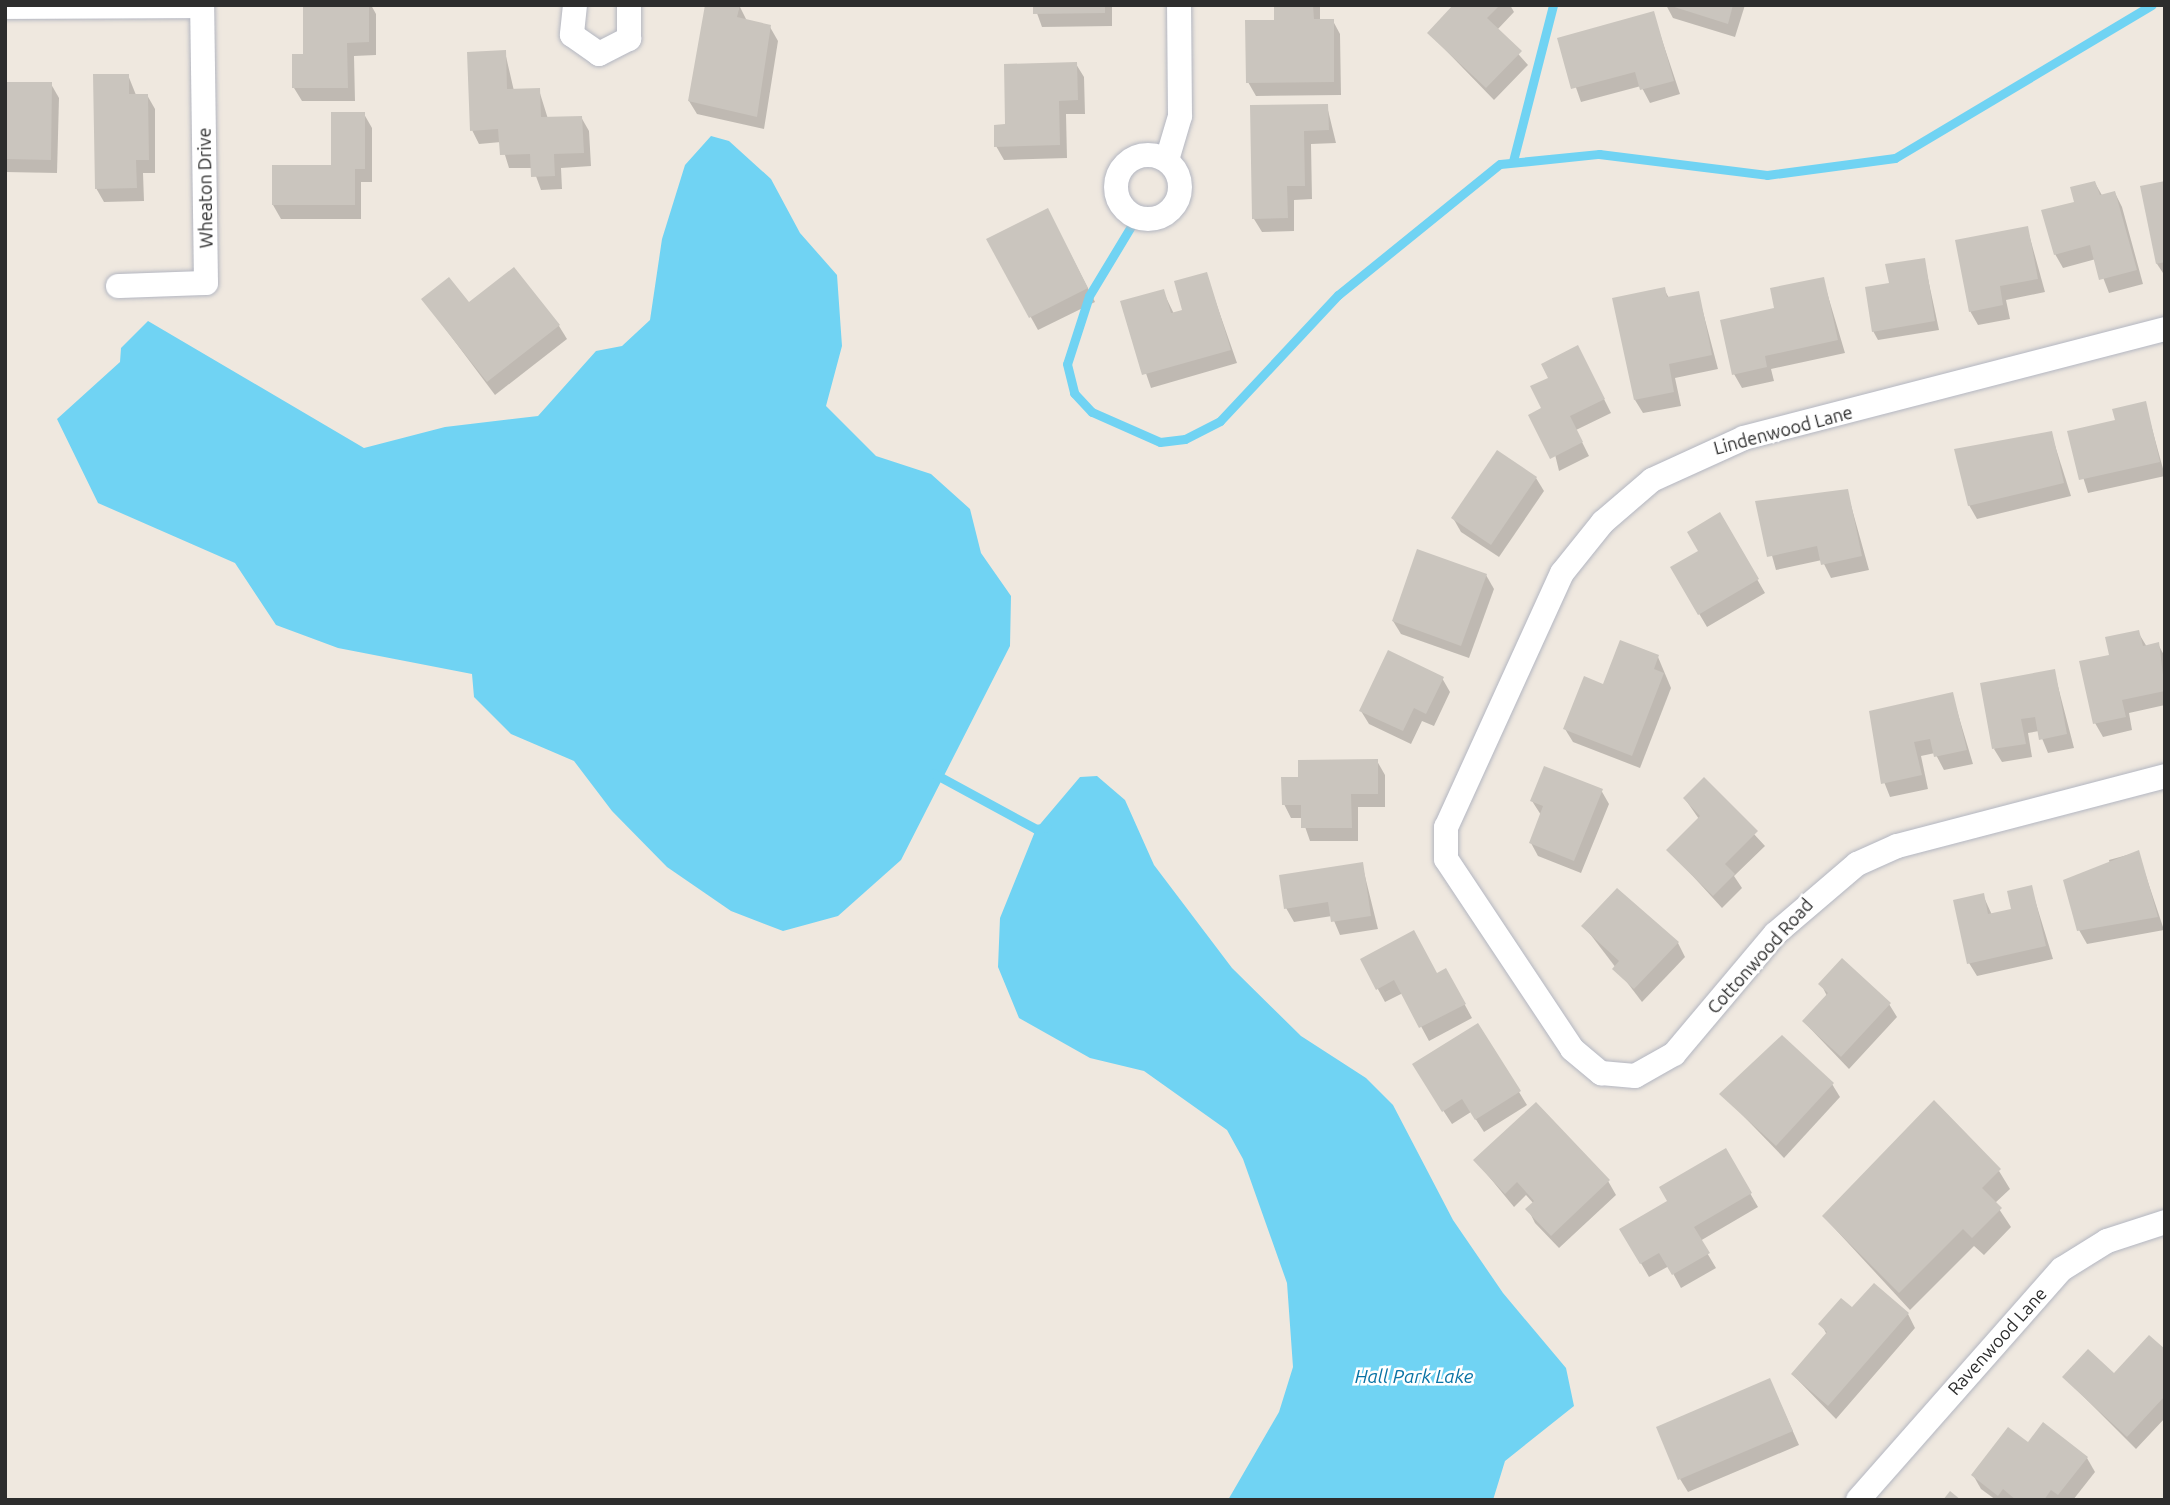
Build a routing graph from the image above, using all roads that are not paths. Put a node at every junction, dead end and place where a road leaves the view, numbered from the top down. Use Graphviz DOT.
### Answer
graph roads {
  1 [pos="575,5"];
  2 [pos="629,5"];
  3 [pos="1179,5"];
  4 [pos="202,6"];
  5 [pos="5,7"];
  6 [pos="1167,160"];
  7 [pos="118,286"];
  8 [pos="2165,329"];
  9 [pos="2165,776"];
  10 [pos="1478,914"];
  11 [pos="2165,1222"];
  12 [pos="1858,1500"];
  1 -- 2 [label="street"];
  3 -- 6 [label="street"];
  4 -- 5 [label="street"];
  4 -- 7 [label="street, Wheaton Drive"];
  8 -- 10 [label="street, Lindenwood Lane"];
  9 -- 10 [label="street, Cottonwood Road"];
  11 -- 12 [label="street, Ravenwood Lane"];
}
